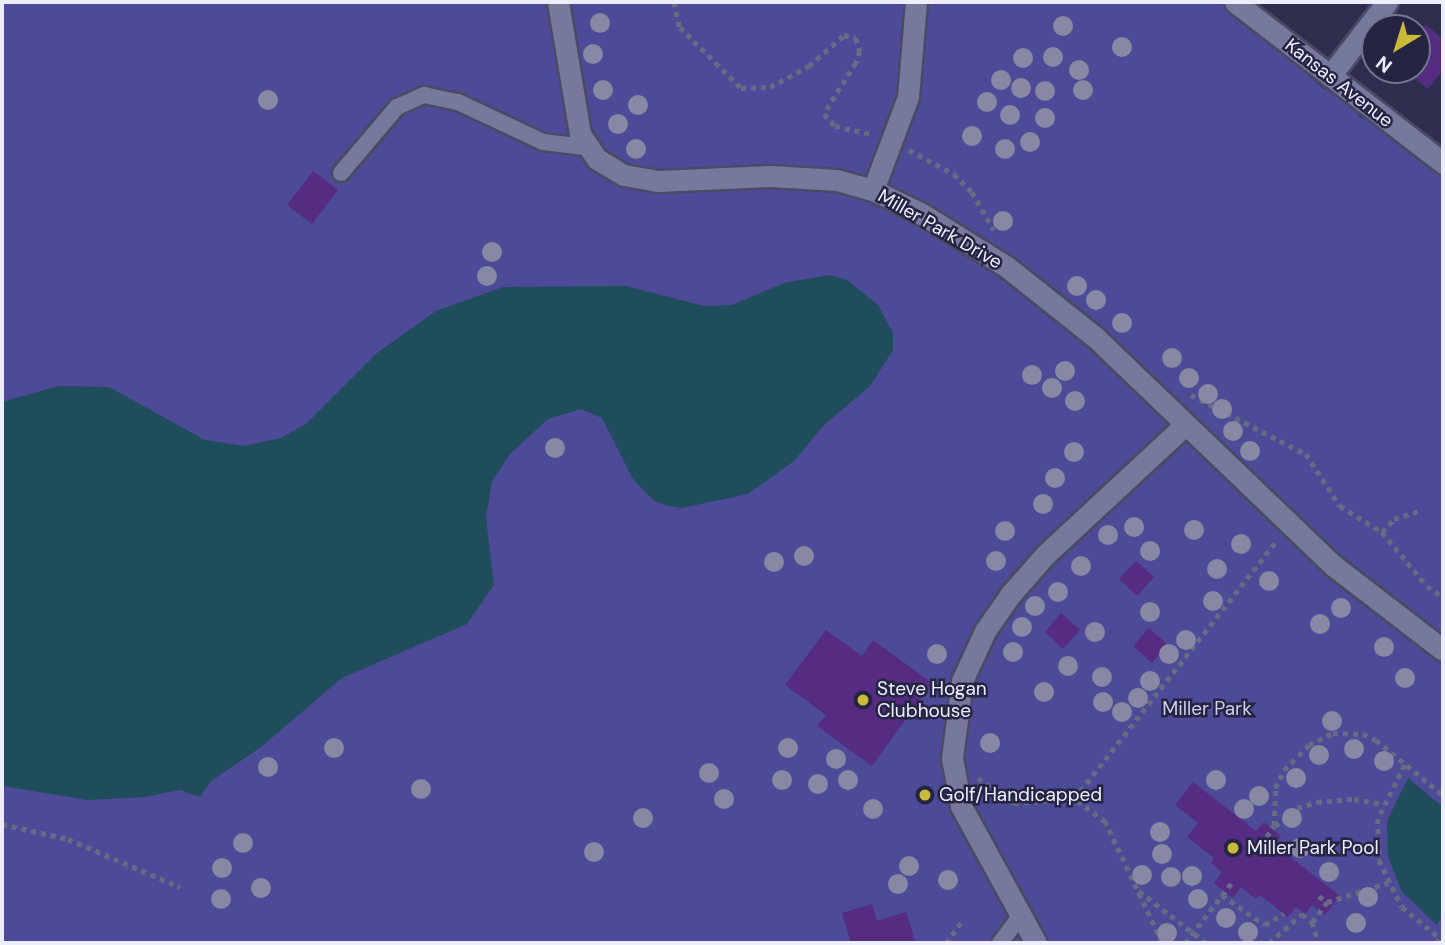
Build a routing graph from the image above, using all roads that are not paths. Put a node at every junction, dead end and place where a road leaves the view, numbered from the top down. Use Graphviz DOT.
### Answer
graph roads {
  1 [pos="558,2"];
  2 [pos="916,2"];
  3 [pos="1235,2"];
  4 [pos="1387,2"];
  5 [pos="1330,76"];
  6 [pos="585,147"];
  7 [pos="1443,163"];
  8 [pos="341,173"];
  9 [pos="873,190"];
  10 [pos="1185,425"];
  11 [pos="1443,650"];
  12 [pos="1020,916"];
  13 [pos="1000,943"];
  14 [pos="1035,943"];
  1 -- 6 [label="street"];
  2 -- 9 [label="street"];
  3 -- 5 [label="street, Kansas Avenue"];
  4 -- 5 [label="street"];
  5 -- 7 [label="street, Kansas Avenue"];
  6 -- 8 [label="lane"];
  6 -- 9 [label="street, Miller Park Drive"];
  9 -- 10 [label="street, Miller Park Drive"];
  10 -- 11 [label="street, Miller Park Drive"];
  10 -- 12 [label="street"];
  12 -- 13 [label="lane"];
  12 -- 14 [label="street"];
}
